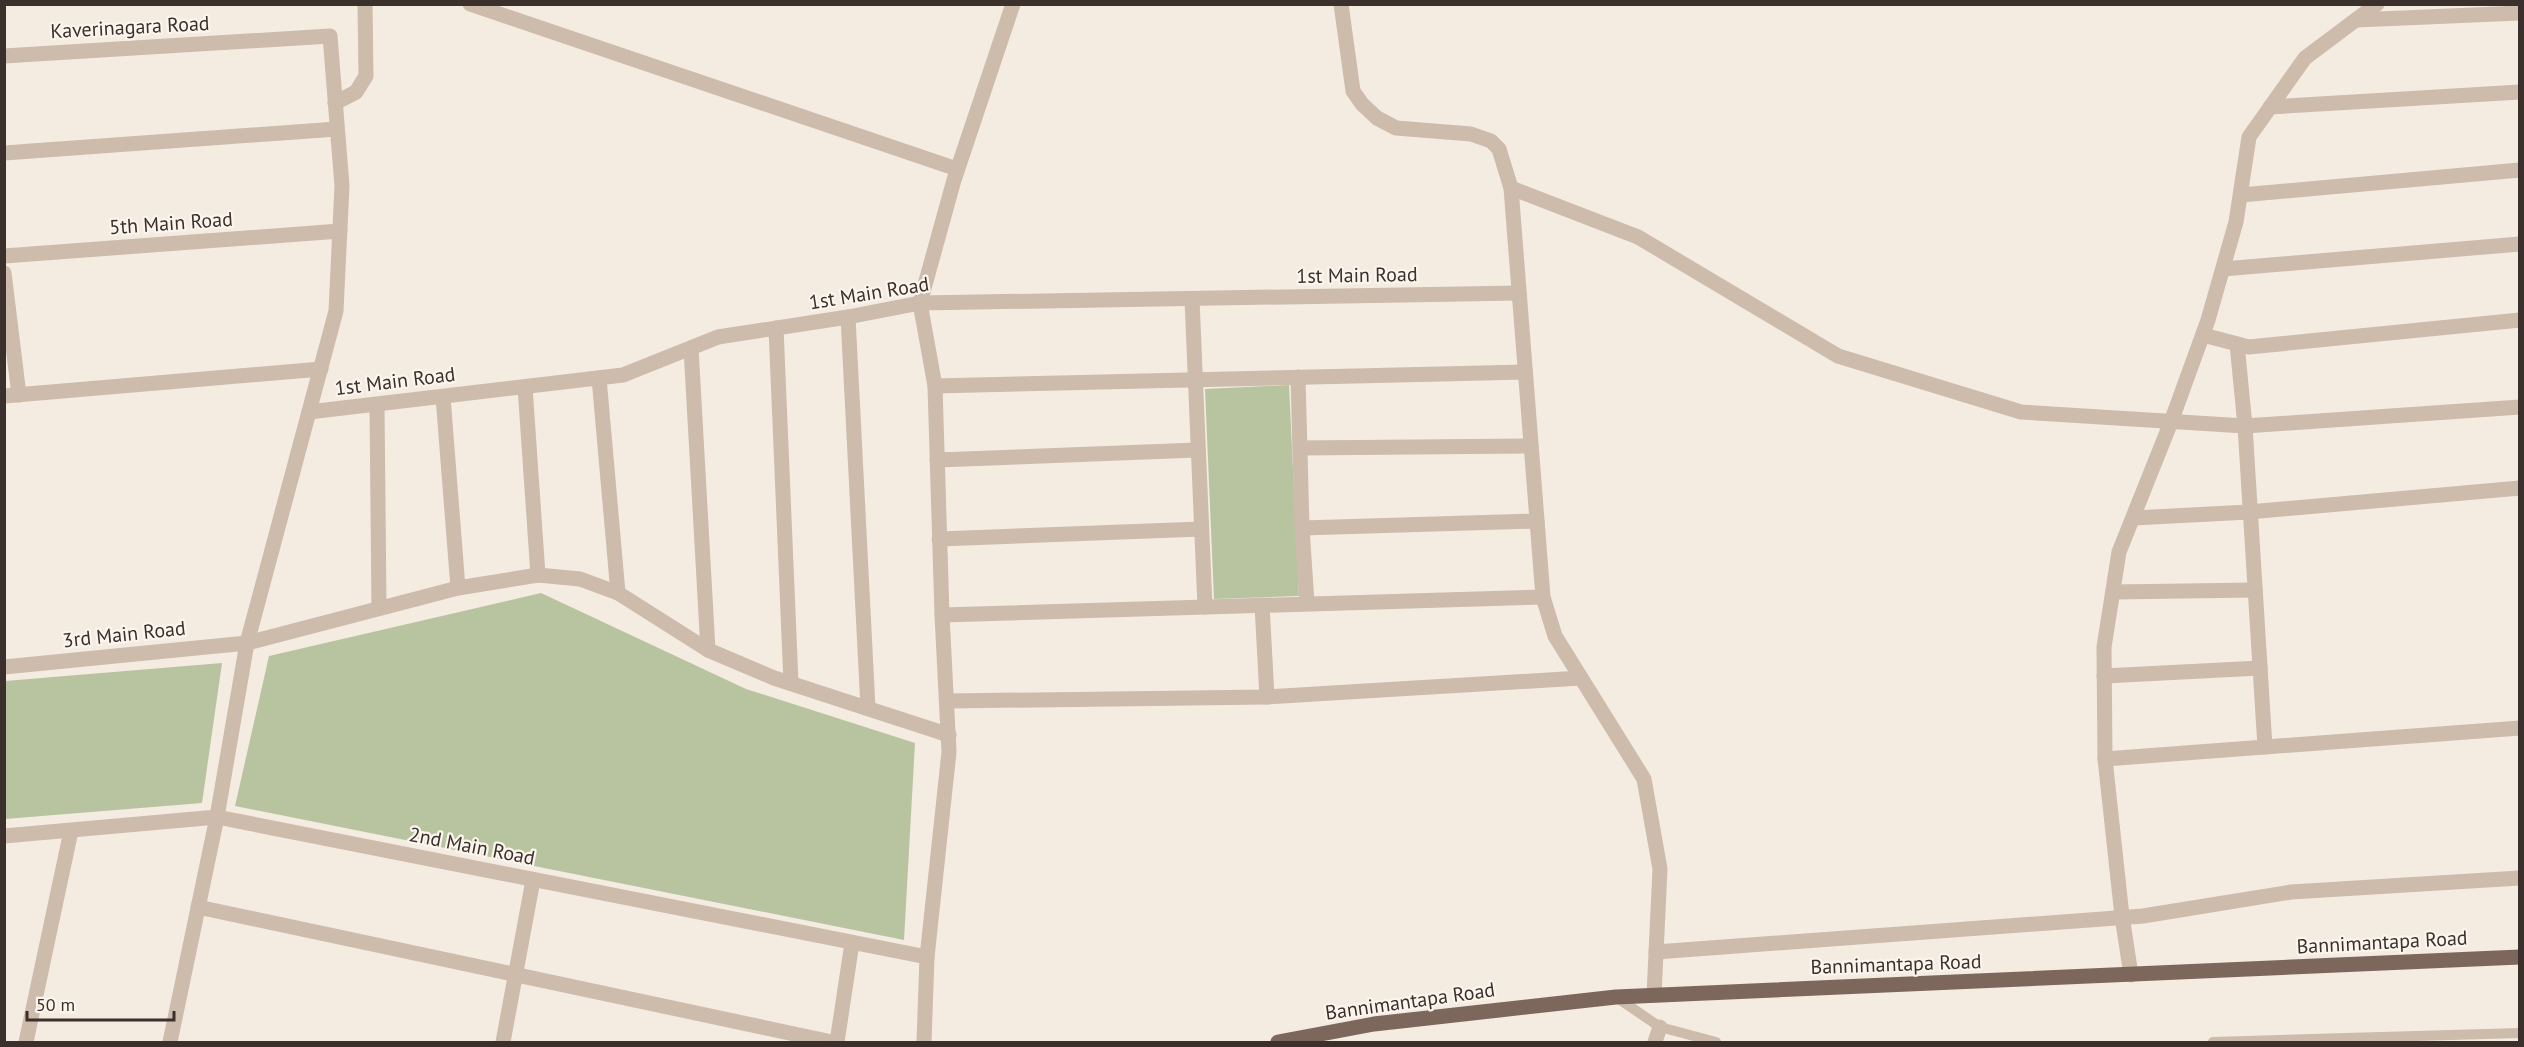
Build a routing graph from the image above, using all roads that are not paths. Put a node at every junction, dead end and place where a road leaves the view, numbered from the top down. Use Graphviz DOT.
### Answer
graph roads {
  1 [pos="365,4"];
  2 [pos="1013,4"];
  3 [pos="1341,4"];
  4 [pos="479,6"];
  5 [pos="2365,11"];
  6 [pos="2519,13"];
  7 [pos="4,56"];
  8 [pos="2520,92"];
  9 [pos="335,103"];
  10 [pos="2270,107"];
  11 [pos="337,129"];
  12 [pos="4,153"];
  13 [pos="957,169"];
  14 [pos="2520,170"];
  15 [pos="1511,188"];
  16 [pos="2241,195"];
  17 [pos="340,231"];
  18 [pos="2520,244"];
  19 [pos="4,256"];
  20 [pos="2223,269"];
  21 [pos="4,273"];
  22 [pos="1519,293"];
  23 [pos="1192,299"];
  24 [pos="920,303"];
  25 [pos="848,317"];
  26 [pos="2520,320"];
  27 [pos="776,328"];
  28 [pos="2203,335"];
  29 [pos="2237,344"];
  30 [pos="691,348"];
  31 [pos="321,369"];
  32 [pos="1525,372"];
  33 [pos="1298,377"];
  34 [pos="598,378"];
  35 [pos="1194,380"];
  36 [pos="935,386"];
  37 [pos="525,387"];
  38 [pos="12,395"];
  39 [pos="443,397"];
  40 [pos="377,405"];
  41 [pos="2520,407"];
  42 [pos="309,412"];
  43 [pos="2171,422"];
  44 [pos="2245,426"];
  45 [pos="1531,446"];
  46 [pos="1300,448"];
  47 [pos="1197,450"];
  48 [pos="937,460"];
  49 [pos="2520,488"];
  50 [pos="2249,512"];
  51 [pos="2133,518"];
  52 [pos="1537,521"];
  53 [pos="1302,528"];
  54 [pos="1201,529"];
  55 [pos="939,539"];
  56 [pos="538,575"];
  57 [pos="458,588"];
  58 [pos="2254,590"];
  59 [pos="2113,592"];
  60 [pos="618,593"];
  61 [pos="1543,597"];
  62 [pos="1307,603"];
  63 [pos="1262,605"];
  64 [pos="1205,607"];
  65 [pos="379,608"];
  66 [pos="942,615"];
  67 [pos="247,643"];
  68 [pos="708,650"];
  69 [pos="4,667"];
  70 [pos="2260,668"];
  71 [pos="2104,676"];
  72 [pos="1581,678"];
  73 [pos="791,682"];
  74 [pos="1267,697"];
  75 [pos="947,701"];
  76 [pos="868,708"];
  77 [pos="2520,728"];
  78 [pos="949,735"];
  79 [pos="2265,747"];
  80 [pos="2105,759"];
  81 [pos="218,817"];
  82 [pos="71,831"];
  83 [pos="4,836"];
  84 [pos="2520,878"];
  85 [pos="533,880"];
  86 [pos="198,907"];
  87 [pos="2122,916"];
  88 [pos="852,942"];
  89 [pos="1656,952"];
  90 [pos="927,957"];
  91 [pos="2520,957"];
  92 [pos="516,975"];
  93 [pos="2131,975"];
  94 [pos="1654,995"];
  95 [pos="1616,997"];
  96 [pos="1660,1027"];
  97 [pos="2520,1033"];
  98 [pos="26,1042"];
  99 [pos="170,1042"];
  100 [pos="503,1042"];
  101 [pos="832,1042"];
  102 [pos="837,1042"];
  103 [pos="924,1042"];
  104 [pos="1278,1042"];
  105 [pos="1655,1042"];
  106 [pos="1716,1042"];
  107 [pos="2213,1042"];
  1 -- 9 [label="street"];
  2 -- 13 [label="street"];
  3 -- 15 [label="street"];
  4 -- 13 [label="street"];
  5 -- 6 [label="street"];
  5 -- 10 [label="street"];
  7 -- 9 [label="street, Kaverinagara Road"];
  8 -- 10 [label="street"];
  9 -- 11 [label="street"];
  10 -- 16 [label="street"];
  11 -- 12 [label="street"];
  11 -- 17 [label="street"];
  13 -- 24 [label="street"];
  14 -- 16 [label="street"];
  15 -- 22 [label="street"];
  15 -- 43 [label="street"];
  16 -- 20 [label="street"];
  17 -- 19 [label="street, 5th Main Road"];
  17 -- 31 [label="street"];
  18 -- 20 [label="street"];
  20 -- 28 [label="street"];
  21 -- 38 [label="street"];
  22 -- 23 [label="street, 1st Main Road"];
  22 -- 32 [label="street"];
  23 -- 24 [label="street, 1st Main Road"];
  23 -- 35 [label="street"];
  24 -- 25 [label="street, 1st Main Road"];
  24 -- 36 [label="street"];
  25 -- 27 [label="street, 1st Main Road"];
  25 -- 76 [label="street"];
  26 -- 29 [label="street"];
  27 -- 30 [label="street, 1st Main Road"];
  27 -- 73 [label="street"];
  28 -- 29 [label="street"];
  28 -- 43 [label="street"];
  29 -- 44 [label="street"];
  30 -- 34 [label="street, 1st Main Road"];
  30 -- 68 [label="street"];
  31 -- 38 [label="street"];
  31 -- 42 [label="street"];
  32 -- 33 [label="street"];
  32 -- 45 [label="street"];
  33 -- 35 [label="street"];
  33 -- 46 [label="street"];
  34 -- 37 [label="street, 1st Main Road"];
  34 -- 60 [label="street"];
  35 -- 36 [label="street"];
  35 -- 47 [label="street"];
  36 -- 48 [label="street"];
  37 -- 39 [label="street, 1st Main Road"];
  37 -- 56 [label="street"];
  39 -- 40 [label="street, 1st Main Road"];
  39 -- 57 [label="street"];
  40 -- 42 [label="street, 1st Main Road"];
  40 -- 65 [label="street"];
  41 -- 44 [label="street"];
  42 -- 67 [label="street"];
  43 -- 44 [label="street"];
  43 -- 51 [label="street"];
  44 -- 50 [label="street"];
  45 -- 46 [label="street"];
  45 -- 52 [label="street"];
  46 -- 53 [label="street"];
  47 -- 48 [label="street"];
  47 -- 54 [label="street"];
  48 -- 55 [label="street"];
  49 -- 50 [label="street"];
  50 -- 51 [label="street"];
  50 -- 58 [label="street"];
  51 -- 59 [label="street"];
  52 -- 53 [label="street"];
  52 -- 61 [label="street"];
  53 -- 62 [label="street"];
  54 -- 55 [label="street"];
  54 -- 64 [label="street"];
  55 -- 66 [label="street"];
  56 -- 57 [label="street, 3rd Main Road"];
  56 -- 60 [label="street, 3rd Main Road"];
  57 -- 65 [label="street, 3rd Main Road"];
  58 -- 59 [label="street"];
  58 -- 70 [label="street"];
  59 -- 71 [label="street"];
  60 -- 68 [label="street, 3rd Main Road"];
  61 -- 62 [label="street"];
  61 -- 72 [label="street"];
  62 -- 63 [label="street"];
  63 -- 64 [label="street"];
  63 -- 74 [label="street"];
  64 -- 66 [label="street"];
  65 -- 67 [label="street, 3rd Main Road"];
  66 -- 75 [label="street"];
  67 -- 69 [label="street, 3rd Main Road"];
  67 -- 81 [label="street"];
  68 -- 73 [label="street, 3rd Main Road"];
  70 -- 71 [label="street"];
  70 -- 79 [label="street"];
  71 -- 80 [label="street"];
  72 -- 74 [label="street"];
  72 -- 89 [label="street"];
  73 -- 76 [label="street, 3rd Main Road"];
  74 -- 75 [label="street"];
  75 -- 78 [label="street"];
  76 -- 78 [label="street, 3rd Main Road"];
  77 -- 79 [label="street"];
  78 -- 90 [label="street"];
  79 -- 80 [label="street"];
  80 -- 87 [label="street"];
  81 -- 82 [label="street, 2nd Main Road"];
  81 -- 85 [label="street, 2nd Main Road"];
  81 -- 86 [label="street"];
  82 -- 83 [label="street, 2nd Main Road"];
  82 -- 98 [label="street"];
  84 -- 87 [label="street"];
  85 -- 88 [label="street, 2nd Main Road"];
  85 -- 92 [label="street"];
  86 -- 92 [label="street"];
  86 -- 99 [label="street"];
  87 -- 89 [label="street"];
  87 -- 93 [label="street"];
  88 -- 90 [label="street, 2nd Main Road"];
  88 -- 102 [label="street"];
  89 -- 94 [label="street"];
  90 -- 103 [label="street"];
  91 -- 93 [label="main road, Bannimantapa Road"];
  92 -- 100 [label="street"];
  92 -- 101 [label="street"];
  93 -- 94 [label="main road, Bannimantapa Road"];
  94 -- 95 [label="main road, Bannimantapa Road"];
  95 -- 96 [label="lane"];
  95 -- 104 [label="main road, Bannimantapa Road"];
  96 -- 105 [label="street"];
  96 -- 106 [label="lane"];
  97 -- 107 [label="lane"];
}
